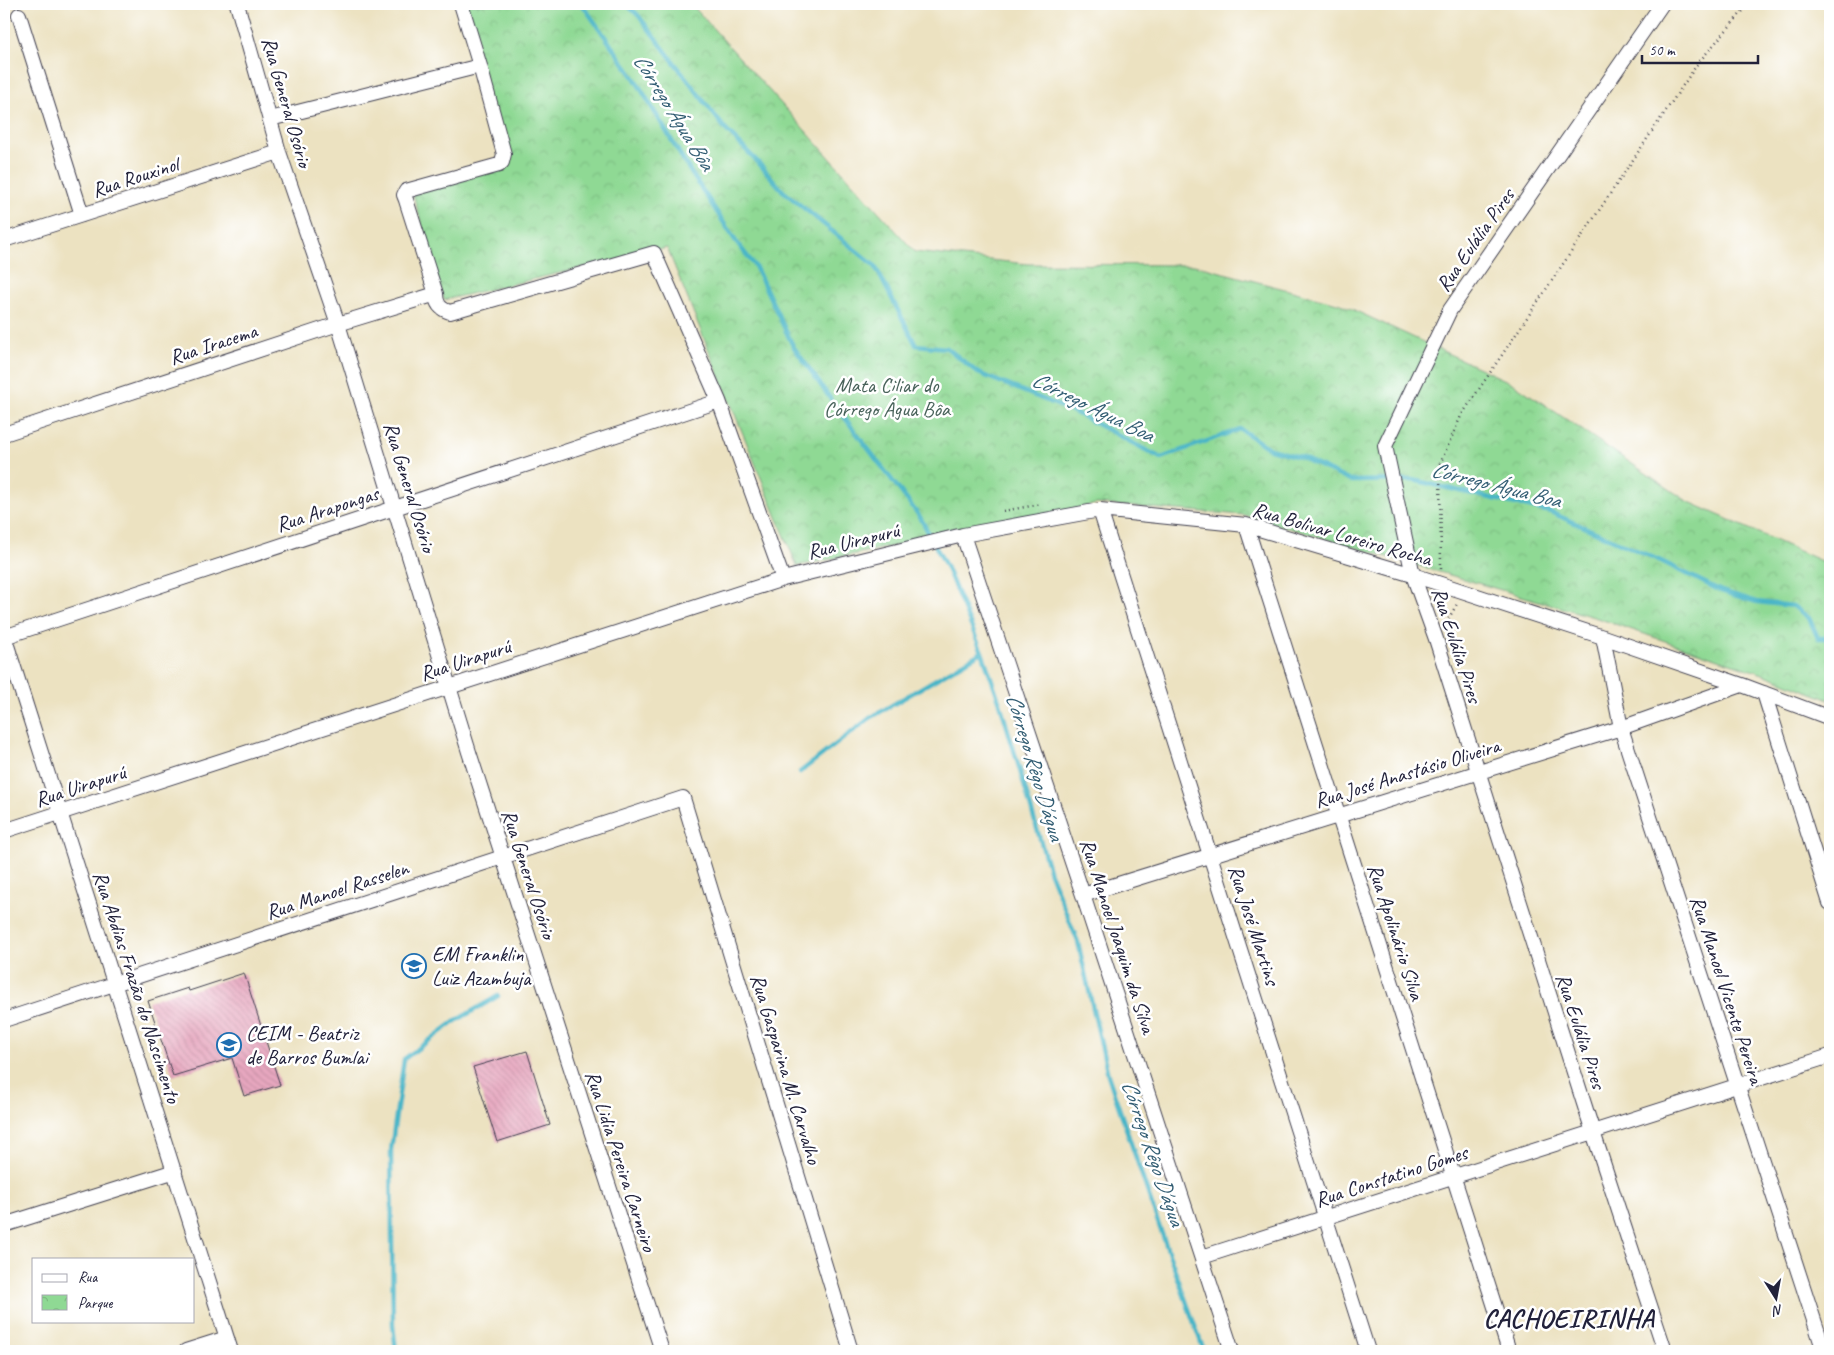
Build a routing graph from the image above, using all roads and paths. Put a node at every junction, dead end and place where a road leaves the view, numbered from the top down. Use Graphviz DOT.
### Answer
graph roads {
  1 [pos="237,4"];
  2 [pos="461,4"];
  3 [pos="1662,4"];
  4 [pos="1749,4"];
  5 [pos="19,15"];
  6 [pos="480,66"];
  7 [pos="270,119"];
  8 [pos="279,152"];
  9 [pos="82,215"];
  10 [pos="4,240"];
  11 [pos="436,294"];
  12 [pos="338,324"];
  13 [pos="720,403"];
  14 [pos="4,434"];
  15 [pos="395,508"];
  16 [pos="1100,510"];
  17 [pos="1246,526"];
  18 [pos="963,535"];
  19 [pos="942,540"];
  20 [pos="1413,575"];
  21 [pos="1441,575"];
  22 [pos="783,579"];
  23 [pos="1465,592"];
  24 [pos="4,636"];
  25 [pos="1603,638"];
  26 [pos="1436,639"];
  27 [pos="1742,685"];
  28 [pos="450,686"];
  29 [pos="1764,693"];
  30 [pos="1830,718"];
  31 [pos="1621,728"];
  32 [pos="1477,773"];
  33 [pos="683,798"];
  34 [pos="60,813"];
  35 [pos="1338,816"];
  36 [pos="4,831"];
  37 [pos="1211,855"];
  38 [pos="503,857"];
  39 [pos="1083,895"];
  40 [pos="1830,903"];
  41 [pos="543,983"];
  42 [pos="115,984"];
  43 [pos="4,1020"];
  44 [pos="1830,1056"];
  45 [pos="1738,1086"];
  46 [pos="1592,1132"];
  47 [pos="175,1171"];
  48 [pos="1453,1177"];
  49 [pos="1325,1217"];
  50 [pos="4,1225"];
  51 [pos="1202,1258"];
  52 [pos="229,1344"];
  53 [pos="186,1351"];
  54 [pos="662,1351"];
  55 [pos="852,1351"];
  56 [pos="1232,1351"];
  57 [pos="1368,1351"];
  58 [pos="1508,1351"];
  59 [pos="1665,1351"];
  60 [pos="1824,1351"];
  1 -- 7 [label="street, Rua General Osório"];
  2 -- 6 [label="street"];
  3 -- 20 [label="street, Rua Eulália Pires"];
  4 -- 21 [label="path"];
  5 -- 9 [label="street"];
  6 -- 7 [label="street"];
  6 -- 11 [label="street"];
  7 -- 8 [label="street, Rua General Osório"];
  8 -- 9 [label="street, Rua Rouxinol"];
  8 -- 12 [label="street, Rua General Osório"];
  9 -- 10 [label="street, Rua Rouxinol"];
  11 -- 12 [label="street, Rua Iracema"];
  11 -- 13 [label="street"];
  12 -- 14 [label="street, Rua Iracema"];
  12 -- 15 [label="street, Rua General Osório"];
  13 -- 15 [label="street, Rua Arapongas"];
  13 -- 22 [label="street"];
  15 -- 24 [label="street, Rua Arapongas"];
  15 -- 28 [label="street, Rua General Osório"];
  16 -- 17 [label="street, Rua Bolivar Loreiro Rocha"];
  16 -- 18 [label="street, Rua Bolivar Loreiro Rocha"];
  16 -- 37 [label="street, Rua José Martins"];
  17 -- 20 [label="street, Rua Bolivar Loreiro Rocha"];
  17 -- 35 [label="street, Rua Apolinário Silva"];
  18 -- 19 [label="street, Rua Bolivar Loreiro Rocha"];
  18 -- 39 [label="street, Rua Manoel Joaquim da Silva"];
  19 -- 22 [label="street, Rua Uirapurú"];
  20 -- 23 [label="street, Rua Bolivar Loreiro Rocha"];
  20 -- 26 [label="street, Rua Eulália Pires"];
  22 -- 28 [label="street, Rua Uirapurú"];
  23 -- 25 [label="street, Rua Bolivar Loreiro Rocha"];
  23 -- 26 [label="path"];
  24 -- 34 [label="street, Rua Abdias Frazão do Nascimento"];
  25 -- 27 [label="street, Rua Bolivar Loreiro Rocha"];
  25 -- 31 [label="street, Rua Manoel Vicente Pereira"];
  26 -- 32 [label="street, Rua Eulália Pires"];
  27 -- 29 [label="street, Rua Bolivar Loreiro Rocha"];
  27 -- 31 [label="street, Rua José Anastásio Oliveira"];
  28 -- 34 [label="street, Rua Uirapurú"];
  28 -- 38 [label="street, Rua General Osório"];
  29 -- 30 [label="street, Rua Bolivar Loreiro Rocha"];
  29 -- 40 [label="street"];
  31 -- 32 [label="street, Rua José Anastásio Oliveira"];
  31 -- 45 [label="street, Rua Manoel Vicente Pereira"];
  32 -- 35 [label="street, Rua José Anastásio Oliveira"];
  32 -- 46 [label="street, Rua Eulália Pires"];
  33 -- 38 [label="street, Rua Manoel Rasselen"];
  33 -- 55 [label="street, Rua Gasparina M. Carvalho"];
  34 -- 36 [label="street, Rua Uirapurú"];
  34 -- 42 [label="street, Rua Abdias Frazão do Nascimento"];
  35 -- 37 [label="street, Rua José Anastásio Oliveira"];
  35 -- 48 [label="street, Rua Apolinário Silva"];
  37 -- 39 [label="street, Rua José Anastásio Oliveira"];
  37 -- 49 [label="street, Rua José Martins"];
  38 -- 41 [label="street, Rua General Osório"];
  38 -- 42 [label="street, Rua Manoel Rasselen"];
  39 -- 51 [label="street, Rua Manoel Joaquim da Silva"];
  41 -- 54 [label="street, Rua Lidia Pereira Carneiro"];
  42 -- 43 [label="street, Rua Manoel Rasselen"];
  42 -- 47 [label="street, Rua Abdias Frazão do Nascimento"];
  44 -- 45 [label="street"];
  45 -- 46 [label="street, Rua Constatino Gomes"];
  45 -- 60 [label="street, Rua Manoel Vicente Pereira"];
  46 -- 48 [label="street, Rua Constatino Gomes"];
  46 -- 59 [label="street, Rua Eulália Pires"];
  47 -- 50 [label="street"];
  47 -- 52 [label="street, Rua Abdias Frazão do Nascimento"];
  48 -- 49 [label="street, Rua Constatino Gomes"];
  48 -- 58 [label="street, Rua Apolinário Silva"];
  49 -- 51 [label="street, Rua Constatino Gomes"];
  49 -- 57 [label="street, Rua José Martins"];
  51 -- 56 [label="street, Rua Manoel Joaquim da Silva"];
  52 -- 53 [label="street"];
}
